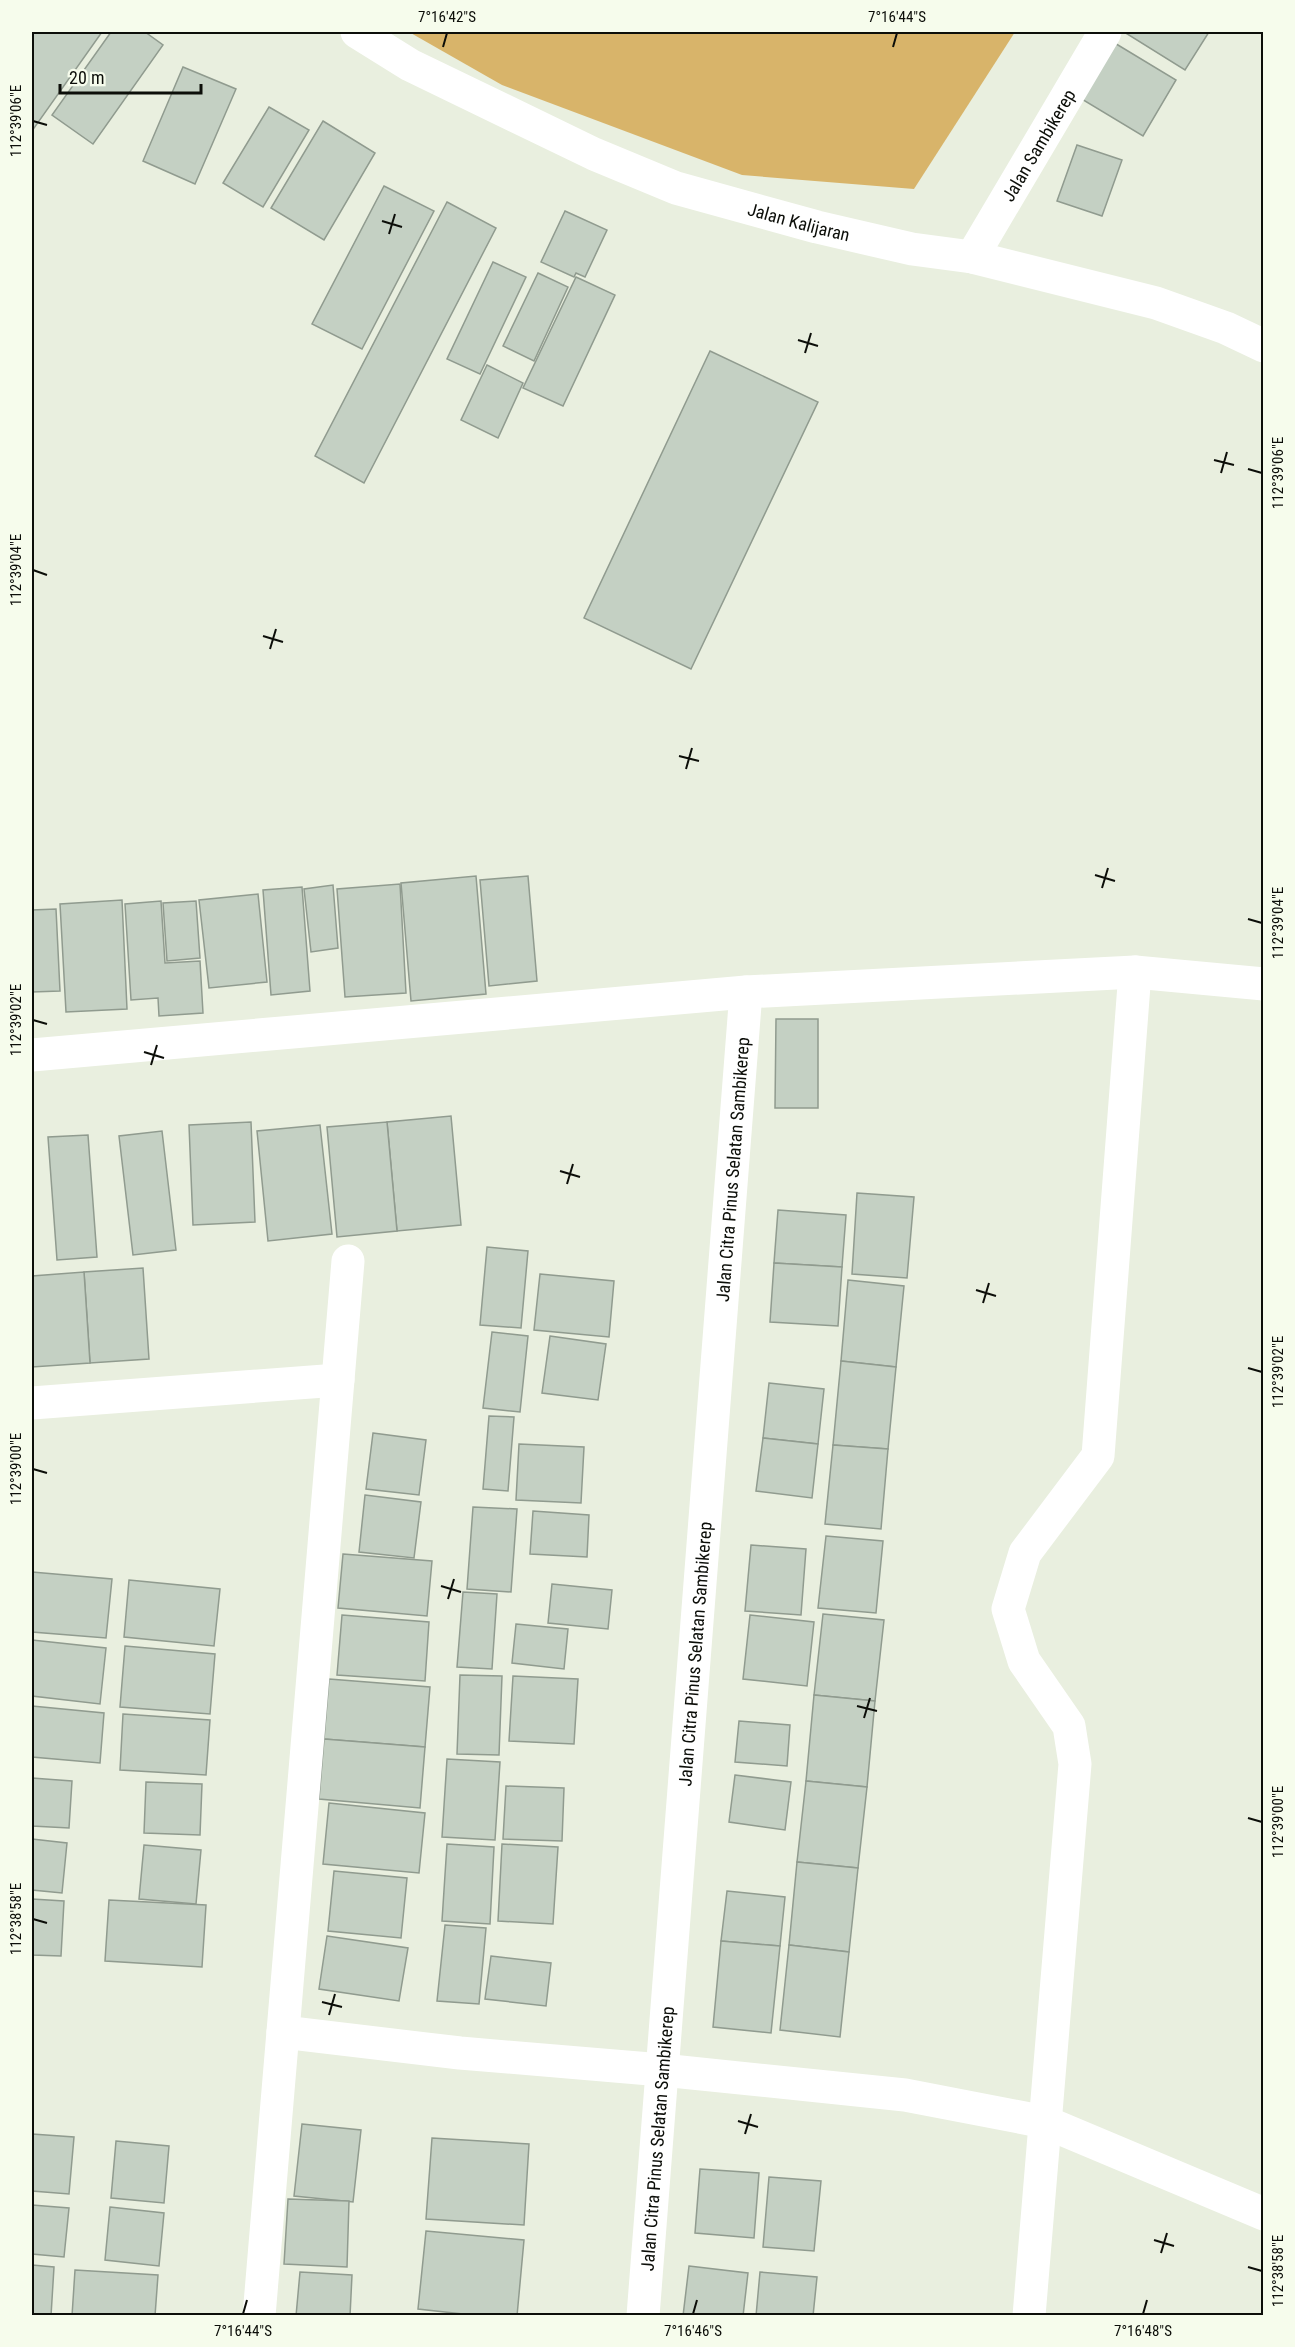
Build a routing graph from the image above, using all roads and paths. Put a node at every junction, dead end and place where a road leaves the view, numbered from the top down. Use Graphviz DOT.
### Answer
graph roads {
  1 [pos="357,32"];
  2 [pos="1105,32"];
  3 [pos="972,257"];
  4 [pos="1263,346"];
  5 [pos="1135,972"];
  6 [pos="1263,984"];
  7 [pos="746,992"];
  8 [pos="32,1055"];
  9 [pos="348,1261"];
  10 [pos="338,1380"];
  11 [pos="32,1403"];
  12 [pos="283,2032"];
  13 [pos="663,2070"];
  14 [pos="1045,2122"];
  15 [pos="1263,2214"];
  16 [pos="259,2316"];
  17 [pos="643,2316"];
  18 [pos="1029,2316"];
  1 -- 3 [label="street, Jalan Kalijaran"];
  2 -- 3 [label="street, Jalan Sambikerep"];
  3 -- 4 [label="street, Jalan Kalijaran"];
  5 -- 6 [label="street"];
  5 -- 7 [label="street"];
  5 -- 14 [label="street"];
  7 -- 8 [label="street"];
  7 -- 13 [label="street, Jalan Citra Pinus Selatan Sambikerep"];
  9 -- 10 [label="street"];
  10 -- 11 [label="street"];
  10 -- 12 [label="street"];
  12 -- 13 [label="street"];
  12 -- 16 [label="street"];
  13 -- 14 [label="street"];
  13 -- 17 [label="street, Jalan Citra Pinus Selatan Sambikerep"];
  14 -- 15 [label="street"];
  14 -- 18 [label="street"];
}
